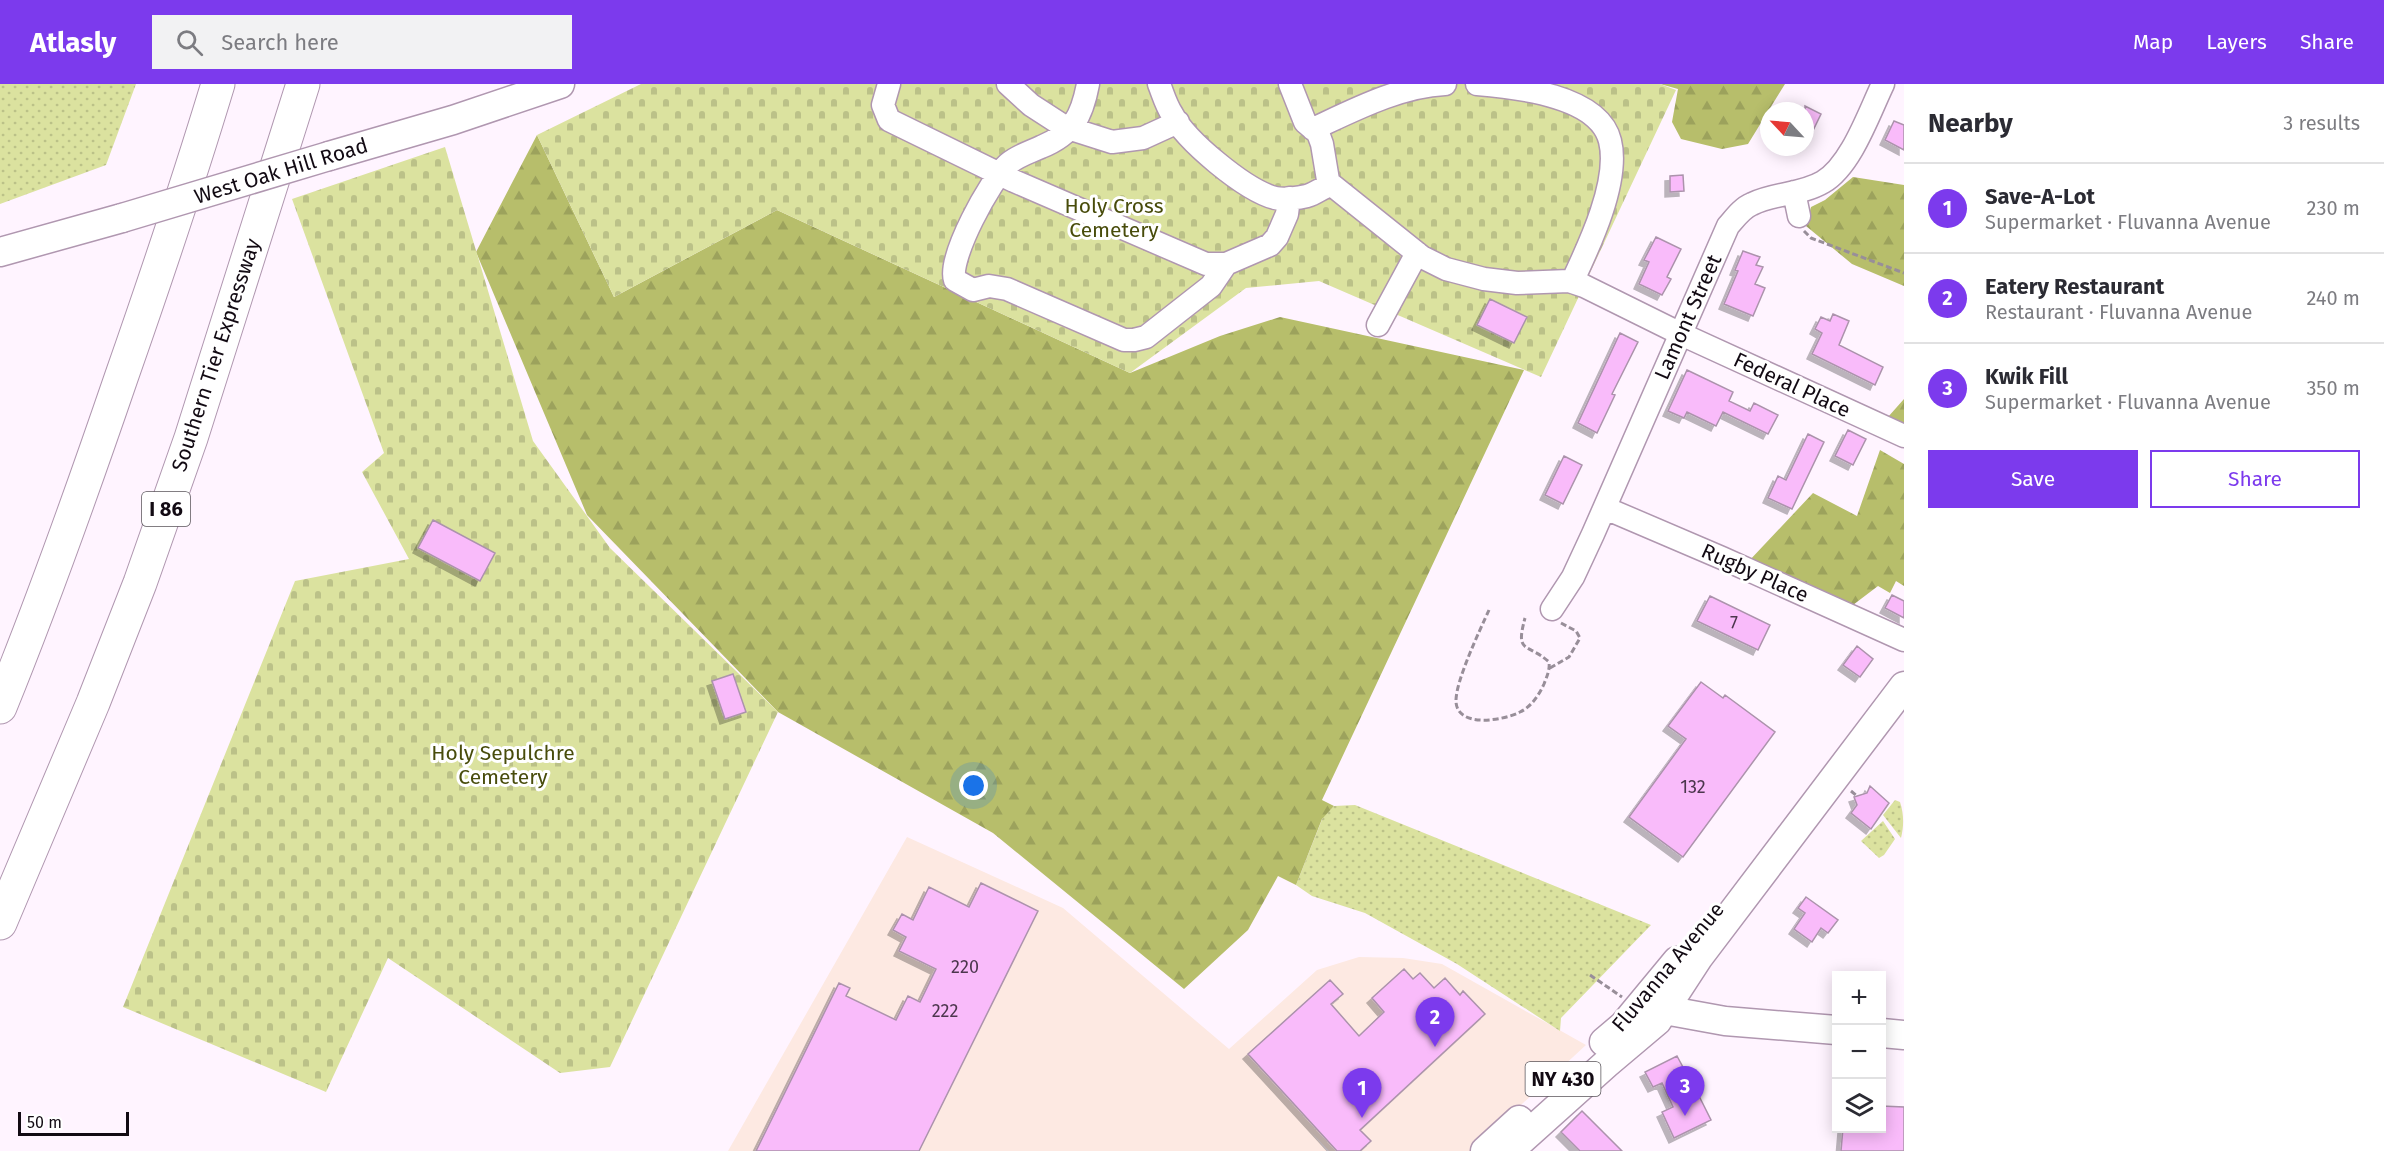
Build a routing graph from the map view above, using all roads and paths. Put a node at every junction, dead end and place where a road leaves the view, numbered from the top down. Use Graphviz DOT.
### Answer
graph roads {
  1 [pos="218,84"];
  2 [pos="560,84"];
  3 [pos="889,84"];
  4 [pos="1008,84"];
  5 [pos="1088,84"];
  6 [pos="1159,84"];
  7 [pos="1290,84"];
  8 [pos="1445,84"];
  9 [pos="1477,84"];
  10 [pos="1883,84"];
  11 [pos="302,88"];
  12 [pos="1178,122"];
  13 [pos="1070,129"];
  14 [pos="1313,129"];
  15 [pos="999,173"];
  16 [pos="1329,186"];
  17 [pos="1794,192"];
  18 [pos="1289,198"];
  19 [pos="1798,216"];
  20 [pos="0,252"];
  21 [pos="1417,253"];
  22 [pos="1226,264"];
  23 [pos="1904,273"];
  24 [pos="1578,284"];
  25 [pos="1378,325"];
  26 [pos="1681,334"];
  27 [pos="1904,436"];
  28 [pos="1605,508"];
  29 [pos="1489,610"];
  30 [pos="1553,614"];
  31 [pos="1525,618"];
  32 [pos="1904,640"];
  33 [pos="1550,668"];
  34 [pos="1904,686"];
  35 [pos="0,707"];
  36 [pos="0,923"];
  37 [pos="1590,975"];
  38 [pos="1652,1008"];
  39 [pos="1832,1030"];
  40 [pos="1886,1033"];
  41 [pos="1904,1035"];
  42 [pos="1485,1151"];
  43 [pos="1509,1151"];
  1 -- 35 [label="highway"];
  2 -- 20 [label="main road, West Oak Hill Road, bridge"];
  3 -- 15 [label="street"];
  4 -- 13 [label="street"];
  5 -- 13 [label="street"];
  6 -- 12 [label="street"];
  7 -- 14 [label="street"];
  8 -- 14 [label="street"];
  9 -- 24 [label="street"];
  10 -- 17 [label="street, Lamont Street"];
  11 -- 36 [label="highway, Southern Tier Expressway / I 86"];
  12 -- 13 [label="street"];
  12 -- 18 [label="street"];
  13 -- 15 [label="street"];
  14 -- 16 [label="street"];
  15 -- 22 [label="street"];
  15 -- 22 [label="street"];
  16 -- 18 [label="street"];
  16 -- 21 [label="street"];
  17 -- 19 [label="street"];
  17 -- 26 [label="street, Lamont Street"];
  18 -- 22 [label="street"];
  19 -- 23 [label="path"];
  21 -- 24 [label="street"];
  21 -- 25 [label="street"];
  24 -- 26 [label="street, Federal Place"];
  26 -- 27 [label="street, Federal Place"];
  26 -- 28 [label="street, Lamont Street"];
  28 -- 30 [label="street, Lamont Street"];
  28 -- 32 [label="street, Rugby Place"];
  29 -- 33 [label="path"];
  30 -- 33 [label="path"];
  31 -- 33 [label="path"];
  34 -- 38 [label="main road, Fluvanna Avenue"];
  37 -- 38 [label="path"];
  38 -- 39 [label="main road"];
  38 -- 42 [label="main road, Fluvanna Avenue / NY 430"];
  38 -- 43 [label="main road, Fluvanna Avenue / NY 430"];
  40 -- 41 [label="main road"];
}
